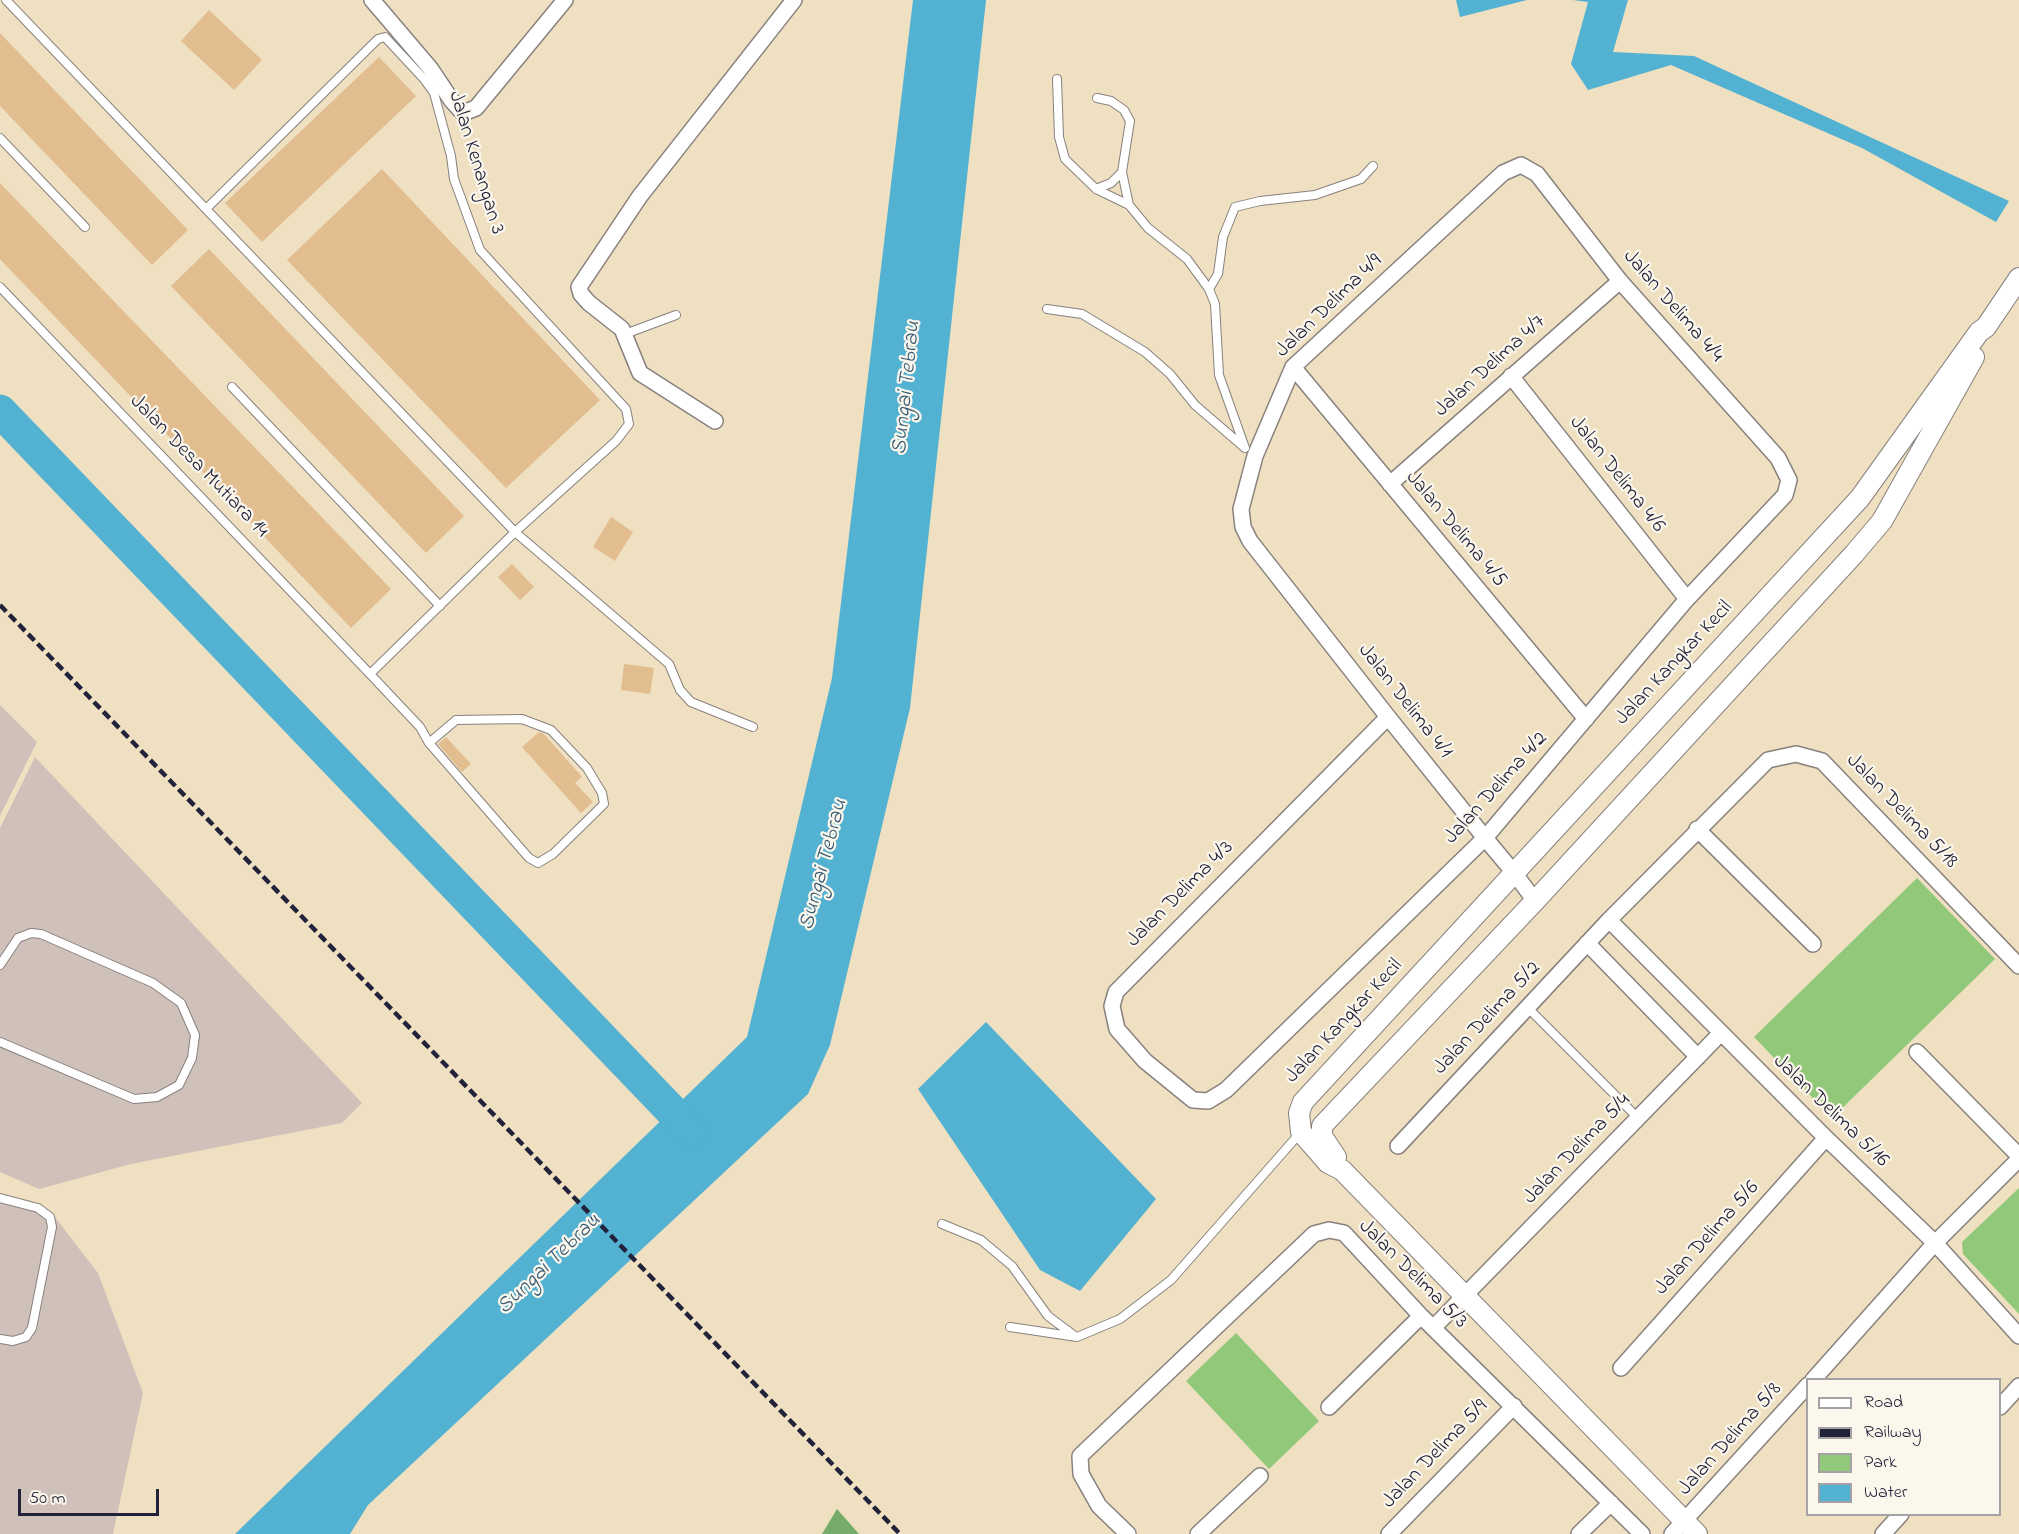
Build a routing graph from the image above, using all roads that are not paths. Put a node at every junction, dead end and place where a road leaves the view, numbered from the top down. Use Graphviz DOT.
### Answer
graph roads {
  1 [pos="6,0"];
  2 [pos="372,0"];
  3 [pos="565,0"];
  4 [pos="794,0"];
  5 [pos="1057,79"];
  6 [pos="1097,98"];
  7 [pos="0,138"];
  8 [pos="1521,165"];
  9 [pos="1373,166"];
  10 [pos="1122,172"];
  11 [pos="1096,189"];
  12 [pos="1129,205"];
  13 [pos="206,209"];
  14 [pos="85,227"];
  15 [pos="2019,278"];
  16 [pos="1620,281"];
  17 [pos="0,286"];
  18 [pos="1209,289"];
  19 [pos="1047,309"];
  20 [pos="676,315"];
  21 [pos="1986,327"];
  22 [pos="625,334"];
  23 [pos="1293,367"];
  24 [pos="1511,376"];
  25 [pos="232,387"];
  26 [pos="715,421"];
  27 [pos="1250,452"];
  28 [pos="1789,480"];
  29 [pos="1390,484"];
  30 [pos="1243,527"];
  31 [pos="515,532"];
  32 [pos="1687,599"];
  33 [pos="440,606"];
  34 [pos="370,674"];
  35 [pos="1388,717"];
  36 [pos="1586,719"];
  37 [pos="753,728"];
  38 [pos="429,743"];
  39 [pos="1697,829"];
  40 [pos="1485,838"];
  41 [pos="1515,874"];
  42 [pos="1535,901"];
  43 [pos="1609,920"];
  44 [pos="1587,943"];
  45 [pos="1813,944"];
  46 [pos="0,964"];
  47 [pos="2019,966"];
  48 [pos="1527,1007"];
  49 [pos="1720,1033"];
  50 [pos="0,1042"];
  51 [pos="1917,1052"];
  52 [pos="1698,1057"];
  53 [pos="1208,1101"];
  54 [pos="1638,1118"];
  55 [pos="1302,1132"];
  56 [pos="1826,1138"];
  57 [pos="1398,1146"];
  58 [pos="2019,1158"];
  59 [pos="1342,1170"];
  60 [pos="0,1198"];
  61 [pos="942,1224"];
  62 [pos="1935,1243"];
  63 [pos="1465,1295"];
  64 [pos="1421,1316"];
  65 [pos="1010,1327"];
  66 [pos="1434,1327"];
  67 [pos="2019,1336"];
  68 [pos="1077,1337"];
  69 [pos="0,1339"];
  70 [pos="1621,1368"];
  71 [pos="1815,1378"];
  72 [pos="2019,1386"];
  73 [pos="1806,1387"];
  74 [pos="1514,1406"];
  75 [pos="2001,1406"];
  76 [pos="1329,1407"];
  77 [pos="1260,1476"];
  78 [pos="1611,1503"];
  79 [pos="1900,1516"];
  80 [pos="1685,1530"];
  81 [pos="1128,1534"];
  82 [pos="1198,1534"];
  83 [pos="1389,1534"];
  84 [pos="1579,1534"];
  85 [pos="1642,1534"];
  86 [pos="1883,1534"];
  1 -- 13 [label="lane"];
  2 -- 3 [label="street"];
  4 -- 22 [label="street"];
  5 -- 11 [label="lane"];
  6 -- 10 [label="lane"];
  7 -- 14 [label="lane"];
  8 -- 16 [label="street, Jalan Delima 4/4"];
  8 -- 23 [label="street, Jalan Delima 4/9"];
  9 -- 18 [label="lane"];
  10 -- 11 [label="lane"];
  10 -- 12 [label="lane"];
  11 -- 12 [label="lane"];
  12 -- 18 [label="lane"];
  13 -- 31 [label="lane"];
  13 -- 31 [label="lane, Jalan Kenangan 3"];
  15 -- 21 [label="street, Jalan Kangkar Kecil"];
  16 -- 24 [label="street, Jalan Delima 4/7"];
  16 -- 28 [label="street, Jalan Delima 4/4"];
  17 -- 34 [label="lane, Jalan Desa Mutiara 14"];
  18 -- 27 [label="lane"];
  19 -- 27 [label="lane"];
  20 -- 22 [label="lane"];
  21 -- 41 [label="street, Jalan Kangkar Kecil"];
  21 -- 42 [label="street, Jalan Kangkar Kecil"];
  22 -- 26 [label="street"];
  23 -- 27 [label="street, Jalan Delima 4/9"];
  23 -- 29 [label="street, Jalan Delima 4/5"];
  24 -- 29 [label="street, Jalan Delima 4/7"];
  24 -- 32 [label="street, Jalan Delima 4/6"];
  25 -- 33 [label="lane"];
  27 -- 30 [label="street, Jalan Delima 4/9"];
  28 -- 32 [label="street, Jalan Delima 4/2"];
  29 -- 36 [label="street, Jalan Delima 4/5"];
  30 -- 35 [label="street, Jalan Delima 4/1"];
  31 -- 33 [label="lane"];
  31 -- 37 [label="lane"];
  32 -- 36 [label="street, Jalan Delima 4/2"];
  33 -- 34 [label="lane"];
  34 -- 38 [label="lane, Jalan Desa Mutiara 14"];
  35 -- 40 [label="street, Jalan Delima 4/1"];
  35 -- 53 [label="street, Jalan Delima 4/3"];
  36 -- 40 [label="street, Jalan Delima 4/2"];
  38 -- 38 [label="lane, Jalan Desa Mutiara 14"];
  39 -- 43 [label="street, Jalan Delima 5/18"];
  39 -- 45 [label="street"];
  39 -- 47 [label="street, Jalan Delima 5/18"];
  40 -- 41 [label="street, Jalan Delima 4/1"];
  40 -- 53 [label="street, Jalan Delima 4/2"];
  41 -- 42 [label="street, Jalan Delima 4/1"];
  41 -- 55 [label="street, Jalan Kangkar Kecil"];
  42 -- 59 [label="street, Jalan Kangkar Kecil"];
  43 -- 44 [label="street, Jalan Delima 5/2"];
  43 -- 49 [label="street, Jalan Delima 5/16"];
  44 -- 48 [label="street, Jalan Delima 5/2"];
  44 -- 52 [label="street"];
  46 -- 50 [label="lane"];
  48 -- 54 [label="lane"];
  48 -- 57 [label="street, Jalan Delima 5/2"];
  49 -- 52 [label="street, Jalan Delima 5/4"];
  49 -- 56 [label="street, Jalan Delima 5/16"];
  51 -- 58 [label="street"];
  52 -- 54 [label="street, Jalan Delima 5/4"];
  54 -- 63 [label="street, Jalan Delima 5/4"];
  55 -- 59 [label="street"];
  55 -- 68 [label="lane"];
  56 -- 62 [label="street, Jalan Delima 5/16"];
  56 -- 70 [label="street, Jalan Delima 5/6"];
  58 -- 62 [label="street"];
  59 -- 63 [label="street"];
  60 -- 69 [label="lane"];
  61 -- 68 [label="lane"];
  62 -- 67 [label="street, Jalan Delima 5/16"];
  62 -- 71 [label="street, Jalan Delima 5/8"];
  63 -- 66 [label="street, Jalan Delima 5/4"];
  63 -- 80 [label="street"];
  64 -- 66 [label="street, Jalan Delima 5/3"];
  64 -- 76 [label="street"];
  64 -- 81 [label="street, Jalan Delima 5/3"];
  65 -- 68 [label="lane"];
  66 -- 74 [label="street, Jalan Delima 5/3"];
  72 -- 75 [label="street"];
  73 -- 80 [label="street, Jalan Delima 5/8"];
  74 -- 78 [label="street, Jalan Delima 5/3"];
  74 -- 83 [label="street, Jalan Delima 5/9"];
  77 -- 82 [label="street"];
  78 -- 84 [label="street"];
  78 -- 85 [label="street, Jalan Delima 5/3"];
  79 -- 86 [label="street"];
}
